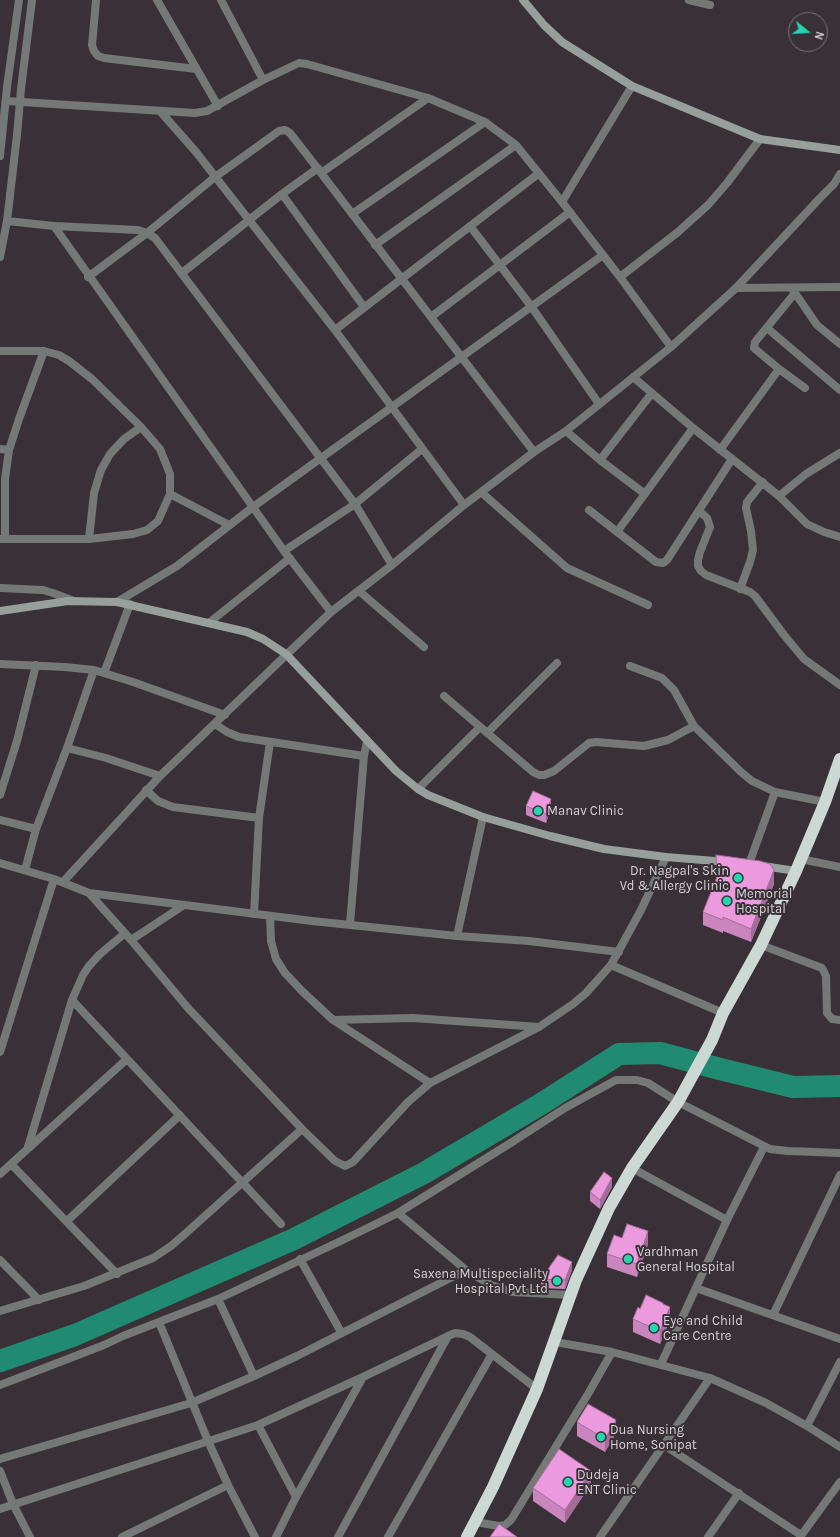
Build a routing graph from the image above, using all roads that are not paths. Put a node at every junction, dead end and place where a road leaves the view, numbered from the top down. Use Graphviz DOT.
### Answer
graph roads {
  1 [pos="19,0"];
  2 [pos="32,0"];
  3 [pos="96,0"];
  4 [pos="157,0"];
  5 [pos="221,0"];
  6 [pos="523,0"];
  7 [pos="689,0"];
  8 [pos="710,5"];
  9 [pos="196,70"];
  10 [pos="263,80"];
  11 [pos="3,86"];
  12 [pos="632,86"];
  13 [pos="21,89"];
  14 [pos="428,98"];
  15 [pos="6,101"];
  16 [pos="20,102"];
  17 [pos="218,106"];
  18 [pos="160,111"];
  19 [pos="485,122"];
  20 [pos="760,139"];
  21 [pos="516,145"];
  22 [pos="840,150"];
  23 [pos="0,156"];
  24 [pos="319,170"];
  25 [pos="538,174"];
  26 [pos="840,174"];
  27 [pos="215,177"];
  28 [pos="282,194"];
  29 [pos="562,202"];
  30 [pos="570,212"];
  31 [pos="352,214"];
  32 [pos="7,221"];
  33 [pos="248,221"];
  34 [pos="54,226"];
  35 [pos="470,226"];
  36 [pos="147,234"];
  37 [pos="375,245"];
  38 [pos="603,255"];
  39 [pos="0,257"];
  40 [pos="499,265"];
  41 [pos="182,273"];
  42 [pos="620,276"];
  43 [pos="88,277"];
  44 [pos="402,279"];
  45 [pos="840,287"];
  46 [pos="736,288"];
  47 [pos="793,290"];
  48 [pos="531,306"];
  49 [pos="364,307"];
  50 [pos="431,317"];
  51 [pos="767,328"];
  52 [pos="335,330"];
  53 [pos="840,344"];
  54 [pos="670,347"];
  55 [pos="0,351"];
  56 [pos="44,351"];
  57 [pos="462,358"];
  58 [pos="779,369"];
  59 [pos="634,377"];
  60 [pos="805,388"];
  61 [pos="840,390"];
  62 [pos="652,393"];
  63 [pos="599,404"];
  64 [pos="392,406"];
  65 [pos="141,427"];
  66 [pos="693,428"];
  67 [pos="566,430"];
  68 [pos="0,449"];
  69 [pos="422,449"];
  70 [pos="9,450"];
  71 [pos="720,450"];
  72 [pos="534,452"];
  73 [pos="840,453"];
  74 [pos="321,458"];
  75 [pos="732,459"];
  76 [pos="600,460"];
  77 [pos="763,482"];
  78 [pos="481,492"];
  79 [pos="170,494"];
  80 [pos="645,494"];
  81 [pos="779,496"];
  82 [pos="354,504"];
  83 [pos="464,505"];
  84 [pos="253,507"];
  85 [pos="589,510"];
  86 [pos="699,511"];
  87 [pos="229,525"];
  88 [pos="617,532"];
  89 [pos="840,537"];
  90 [pos="3,539"];
  91 [pos="89,539"];
  92 [pos="284,551"];
  93 [pos="290,558"];
  94 [pos="392,565"];
  95 [pos="0,588"];
  96 [pos="740,589"];
  97 [pos="359,591"];
  98 [pos="74,601"];
  99 [pos="117,602"];
  100 [pos="130,604"];
  101 [pos="648,605"];
  102 [pos="0,611"];
  103 [pos="331,612"];
  104 [pos="210,622"];
  105 [pos="424,647"];
  106 [pos="286,654"];
  107 [pos="558,663"];
  108 [pos="0,664"];
  109 [pos="36,665"];
  110 [pos="630,666"];
  111 [pos="94,670"];
  112 [pos="104,673"];
  113 [pos="840,685"];
  114 [pos="444,696"];
  115 [pos="225,715"];
  116 [pos="216,724"];
  117 [pos="694,726"];
  118 [pos="483,730"];
  119 [pos="367,741"];
  120 [pos="270,742"];
  121 [pos="67,748"];
  122 [pos="364,756"];
  123 [pos="840,759"];
  124 [pos="160,776"];
  125 [pos="836,776"];
  126 [pos="146,790"];
  127 [pos="418,790"];
  128 [pos="775,792"];
  129 [pos="0,795"];
  130 [pos="825,802"];
  131 [pos="483,817"];
  132 [pos="259,818"];
  133 [pos="0,820"];
  134 [pos="36,829"];
  135 [pos="666,857"];
  136 [pos="801,859"];
  137 [pos="0,863"];
  138 [pos="742,863"];
  139 [pos="840,867"];
  140 [pos="25,870"];
  141 [pos="796,871"];
  142 [pos="54,879"];
  143 [pos="63,882"];
  144 [pos="89,893"];
  145 [pos="184,905"];
  146 [pos="254,914"];
  147 [pos="270,916"];
  148 [pos="350,924"];
  149 [pos="124,934"];
  150 [pos="458,936"];
  151 [pos="131,940"];
  152 [pos="761,945"];
  153 [pos="618,952"];
  154 [pos="611,965"];
  155 [pos="72,1000"];
  156 [pos="723,1014"];
  157 [pos="333,1020"];
  158 [pos="840,1020"];
  159 [pos="539,1027"];
  160 [pos="0,1052"];
  161 [pos="127,1059"];
  162 [pos="430,1083"];
  163 [pos="678,1102"];
  164 [pos="180,1115"];
  165 [pos="302,1129"];
  166 [pos="28,1147"];
  167 [pos="764,1147"];
  168 [pos="840,1153"];
  169 [pos="11,1164"];
  170 [pos="632,1168"];
  171 [pos="0,1174"];
  172 [pos="840,1174"];
  173 [pos="243,1182"];
  174 [pos="398,1213"];
  175 [pos="727,1220"];
  176 [pos="67,1221"];
  177 [pos="281,1224"];
  178 [pos="300,1259"];
  179 [pos="0,1260"];
  180 [pos="466,1270"];
  181 [pos="117,1274"];
  182 [pos="696,1288"];
  183 [pos="571,1295"];
  184 [pos="218,1299"];
  185 [pos="39,1300"];
  186 [pos="0,1311"];
  187 [pos="773,1315"];
  188 [pos="159,1322"];
  189 [pos="341,1332"];
  190 [pos="448,1336"];
  191 [pos="840,1340"];
  192 [pos="554,1342"];
  193 [pos="612,1352"];
  194 [pos="492,1354"];
  195 [pos="840,1362"];
  196 [pos="661,1364"];
  197 [pos="254,1376"];
  198 [pos="363,1378"];
  199 [pos="710,1378"];
  200 [pos="0,1385"];
  201 [pos="537,1389"];
  202 [pos="191,1403"];
  203 [pos="258,1425"];
  204 [pos="807,1426"];
  205 [pos="208,1441"];
  206 [pos="664,1445"];
  207 [pos="840,1447"];
  208 [pos="0,1458"];
  209 [pos="0,1471"];
  210 [pos="840,1482"];
  211 [pos="228,1485"];
  212 [pos="739,1493"];
  213 [pos="296,1497"];
  214 [pos="13,1504"];
  215 [pos="0,1509"];
  216 [pos="475,1522"];
  217 [pos="801,1536"];
  218 [pos="30,1537"];
  219 [pos="122,1537"];
  220 [pos="255,1537"];
  221 [pos="276,1537"];
  222 [pos="338,1537"];
  223 [pos="388,1537"];
  224 [pos="467,1537"];
  225 [pos="600,1537"];
  226 [pos="708,1537"];
  1 -- 11 [label="street"];
  2 -- 13 [label="street"];
  3 -- 9 [label="street"];
  4 -- 9 [label="street"];
  5 -- 10 [label="street"];
  6 -- 12 [label="street"];
  7 -- 8 [label="street"];
  9 -- 17 [label="street"];
  10 -- 14 [label="street"];
  10 -- 17 [label="street"];
  11 -- 13 [label="street"];
  11 -- 15 [label="street"];
  12 -- 20 [label="street"];
  12 -- 29 [label="street"];
  13 -- 16 [label="street"];
  14 -- 19 [label="street"];
  14 -- 24 [label="street"];
  15 -- 16 [label="street"];
  15 -- 23 [label="street"];
  16 -- 18 [label="street"];
  16 -- 32 [label="street"];
  17 -- 18 [label="street"];
  18 -- 27 [label="street"];
  19 -- 21 [label="street"];
  19 -- 31 [label="street"];
  20 -- 22 [label="street"];
  20 -- 42 [label="street"];
  21 -- 25 [label="street"];
  21 -- 37 [label="street"];
  24 -- 27 [label="street"];
  24 -- 28 [label="street"];
  24 -- 31 [label="street"];
  25 -- 29 [label="street"];
  25 -- 35 [label="street"];
  26 -- 46 [label="street"];
  27 -- 33 [label="street"];
  27 -- 36 [label="street"];
  28 -- 33 [label="street"];
  28 -- 49 [label="street"];
  29 -- 30 [label="street"];
  30 -- 38 [label="street"];
  30 -- 40 [label="street"];
  31 -- 37 [label="street"];
  32 -- 34 [label="street"];
  32 -- 39 [label="street"];
  33 -- 41 [label="street"];
  33 -- 52 [label="street"];
  34 -- 36 [label="street"];
  34 -- 43 [label="street"];
  35 -- 40 [label="street"];
  35 -- 44 [label="street"];
  36 -- 41 [label="street"];
  36 -- 43 [label="street"];
  37 -- 44 [label="street"];
  38 -- 42 [label="street"];
  38 -- 48 [label="street"];
  40 -- 48 [label="street"];
  40 -- 50 [label="street"];
  41 -- 74 [label="street"];
  42 -- 54 [label="street"];
  43 -- 84 [label="street"];
  44 -- 49 [label="street"];
  44 -- 50 [label="street"];
  45 -- 47 [label="street"];
  46 -- 47 [label="street"];
  46 -- 54 [label="street"];
  47 -- 51 [label="street"];
  47 -- 53 [label="street"];
  48 -- 57 [label="street"];
  48 -- 63 [label="street"];
  49 -- 52 [label="street"];
  50 -- 57 [label="street"];
  51 -- 58 [label="street"];
  51 -- 61 [label="street"];
  52 -- 64 [label="street"];
  54 -- 59 [label="street"];
  55 -- 56 [label="street"];
  56 -- 65 [label="street"];
  56 -- 70 [label="street"];
  57 -- 64 [label="street"];
  57 -- 72 [label="street"];
  58 -- 60 [label="street"];
  58 -- 71 [label="street"];
  59 -- 62 [label="street"];
  59 -- 63 [label="street"];
  62 -- 66 [label="street"];
  62 -- 76 [label="street"];
  63 -- 67 [label="street"];
  64 -- 69 [label="street"];
  64 -- 74 [label="street"];
  65 -- 79 [label="street"];
  65 -- 91 [label="street"];
  66 -- 71 [label="street"];
  66 -- 80 [label="street"];
  67 -- 72 [label="street"];
  67 -- 76 [label="street"];
  68 -- 70 [label="street"];
  69 -- 82 [label="street"];
  69 -- 83 [label="street"];
  70 -- 90 [label="street"];
  71 -- 75 [label="street"];
  72 -- 78 [label="street"];
  73 -- 81 [label="street"];
  74 -- 82 [label="street"];
  74 -- 84 [label="street"];
  75 -- 77 [label="street"];
  75 -- 86 [label="street"];
  76 -- 80 [label="street"];
  77 -- 81 [label="street"];
  77 -- 96 [label="street"];
  78 -- 83 [label="street"];
  78 -- 101 [label="street"];
  79 -- 87 [label="street"];
  79 -- 91 [label="street"];
  80 -- 88 [label="street"];
  81 -- 89 [label="street"];
  82 -- 92 [label="street"];
  82 -- 94 [label="street"];
  83 -- 94 [label="street"];
  84 -- 87 [label="street"];
  84 -- 92 [label="street"];
  85 -- 88 [label="street"];
  86 -- 88 [label="street"];
  86 -- 96 [label="street"];
  87 -- 99 [label="street"];
  90 -- 91 [label="street"];
  92 -- 93 [label="street"];
  93 -- 103 [label="street"];
  93 -- 104 [label="street"];
  94 -- 97 [label="street"];
  95 -- 98 [label="street"];
  96 -- 113 [label="street"];
  97 -- 103 [label="street"];
  97 -- 105 [label="street"];
  98 -- 99 [label="street"];
  98 -- 102 [label="street"];
  99 -- 100 [label="street"];
  100 -- 104 [label="street"];
  100 -- 112 [label="street"];
  103 -- 106 [label="street"];
  104 -- 106 [label="street"];
  106 -- 115 [label="street"];
  106 -- 119 [label="street"];
  107 -- 118 [label="street"];
  108 -- 109 [label="street"];
  109 -- 111 [label="street"];
  109 -- 129 [label="street"];
  110 -- 117 [label="street"];
  111 -- 112 [label="street"];
  111 -- 121 [label="street"];
  112 -- 115 [label="street"];
  114 -- 118 [label="street"];
  115 -- 116 [label="street"];
  116 -- 120 [label="street"];
  116 -- 124 [label="street"];
  117 -- 118 [label="street"];
  117 -- 128 [label="street"];
  118 -- 127 [label="street"];
  119 -- 122 [label="street"];
  119 -- 127 [label="street"];
  120 -- 122 [label="street"];
  120 -- 132 [label="street"];
  121 -- 124 [label="street"];
  121 -- 134 [label="street"];
  122 -- 148 [label="street"];
  123 -- 125 [label="highway"];
  124 -- 126 [label="street"];
  125 -- 130 [label="highway"];
  126 -- 132 [label="street"];
  126 -- 143 [label="street"];
  127 -- 131 [label="street"];
  128 -- 130 [label="street"];
  128 -- 138 [label="street"];
  130 -- 136 [label="highway"];
  131 -- 135 [label="street"];
  131 -- 150 [label="street"];
  132 -- 146 [label="street"];
  133 -- 134 [label="street"];
  134 -- 140 [label="street"];
  135 -- 138 [label="street"];
  135 -- 153 [label="street"];
  136 -- 139 [label="street"];
  136 -- 141 [label="highway"];
  137 -- 140 [label="street"];
  138 -- 141 [label="street"];
  140 -- 142 [label="street"];
  141 -- 152 [label="highway"];
  142 -- 143 [label="street"];
  142 -- 160 [label="street"];
  143 -- 144 [label="street"];
  144 -- 145 [label="street"];
  144 -- 149 [label="street"];
  145 -- 146 [label="street"];
  145 -- 151 [label="street"];
  146 -- 147 [label="street"];
  147 -- 148 [label="street"];
  147 -- 157 [label="street"];
  148 -- 150 [label="street"];
  149 -- 151 [label="street"];
  149 -- 155 [label="street"];
  150 -- 153 [label="street"];
  151 -- 165 [label="street"];
  152 -- 156 [label="highway"];
  152 -- 158 [label="street"];
  153 -- 154 [label="street"];
  154 -- 156 [label="street"];
  154 -- 159 [label="street"];
  155 -- 161 [label="street"];
  155 -- 166 [label="street"];
  156 -- 163 [label="highway"];
  157 -- 159 [label="street"];
  157 -- 162 [label="street"];
  159 -- 162 [label="street"];
  161 -- 164 [label="street"];
  161 -- 166 [label="street"];
  162 -- 165 [label="street"];
  163 -- 167 [label="street"];
  163 -- 170 [label="highway"];
  163 -- 174 [label="street"];
  164 -- 173 [label="street"];
  164 -- 176 [label="street"];
  165 -- 173 [label="street"];
  166 -- 169 [label="street"];
  167 -- 168 [label="street"];
  167 -- 175 [label="street"];
  169 -- 171 [label="street"];
  169 -- 176 [label="street"];
  170 -- 175 [label="street"];
  170 -- 183 [label="highway"];
  172 -- 187 [label="street"];
  173 -- 177 [label="street"];
  173 -- 181 [label="street"];
  174 -- 178 [label="street"];
  174 -- 180 [label="street"];
  175 -- 182 [label="street"];
  176 -- 181 [label="street"];
  178 -- 184 [label="street"];
  178 -- 189 [label="street"];
  179 -- 185 [label="street"];
  180 -- 183 [label="street"];
  180 -- 189 [label="street"];
  181 -- 185 [label="street"];
  182 -- 187 [label="street"];
  182 -- 196 [label="street"];
  183 -- 192 [label="highway"];
  184 -- 188 [label="street"];
  184 -- 197 [label="street"];
  185 -- 186 [label="street"];
  187 -- 191 [label="street"];
  188 -- 200 [label="street"];
  188 -- 202 [label="street"];
  189 -- 197 [label="street"];
  190 -- 194 [label="street"];
  190 -- 198 [label="street"];
  190 -- 222 [label="street"];
  192 -- 193 [label="street"];
  192 -- 201 [label="highway"];
  193 -- 196 [label="street"];
  193 -- 216 [label="street"];
  194 -- 201 [label="street"];
  194 -- 223 [label="street"];
  195 -- 204 [label="street"];
  196 -- 199 [label="street"];
  197 -- 202 [label="street"];
  198 -- 203 [label="street"];
  198 -- 213 [label="street"];
  199 -- 204 [label="street"];
  199 -- 206 [label="street"];
  201 -- 216 [label="highway"];
  202 -- 205 [label="street"];
  202 -- 208 [label="street"];
  203 -- 205 [label="street"];
  203 -- 213 [label="street"];
  204 -- 207 [label="street"];
  205 -- 211 [label="street"];
  205 -- 214 [label="street"];
  206 -- 212 [label="street"];
  206 -- 225 [label="street"];
  209 -- 214 [label="street"];
  210 -- 217 [label="street"];
  211 -- 219 [label="street"];
  211 -- 220 [label="street"];
  212 -- 217 [label="street"];
  212 -- 226 [label="street"];
  213 -- 221 [label="street"];
  214 -- 215 [label="street"];
  214 -- 218 [label="street"];
  216 -- 224 [label="highway"];
}
